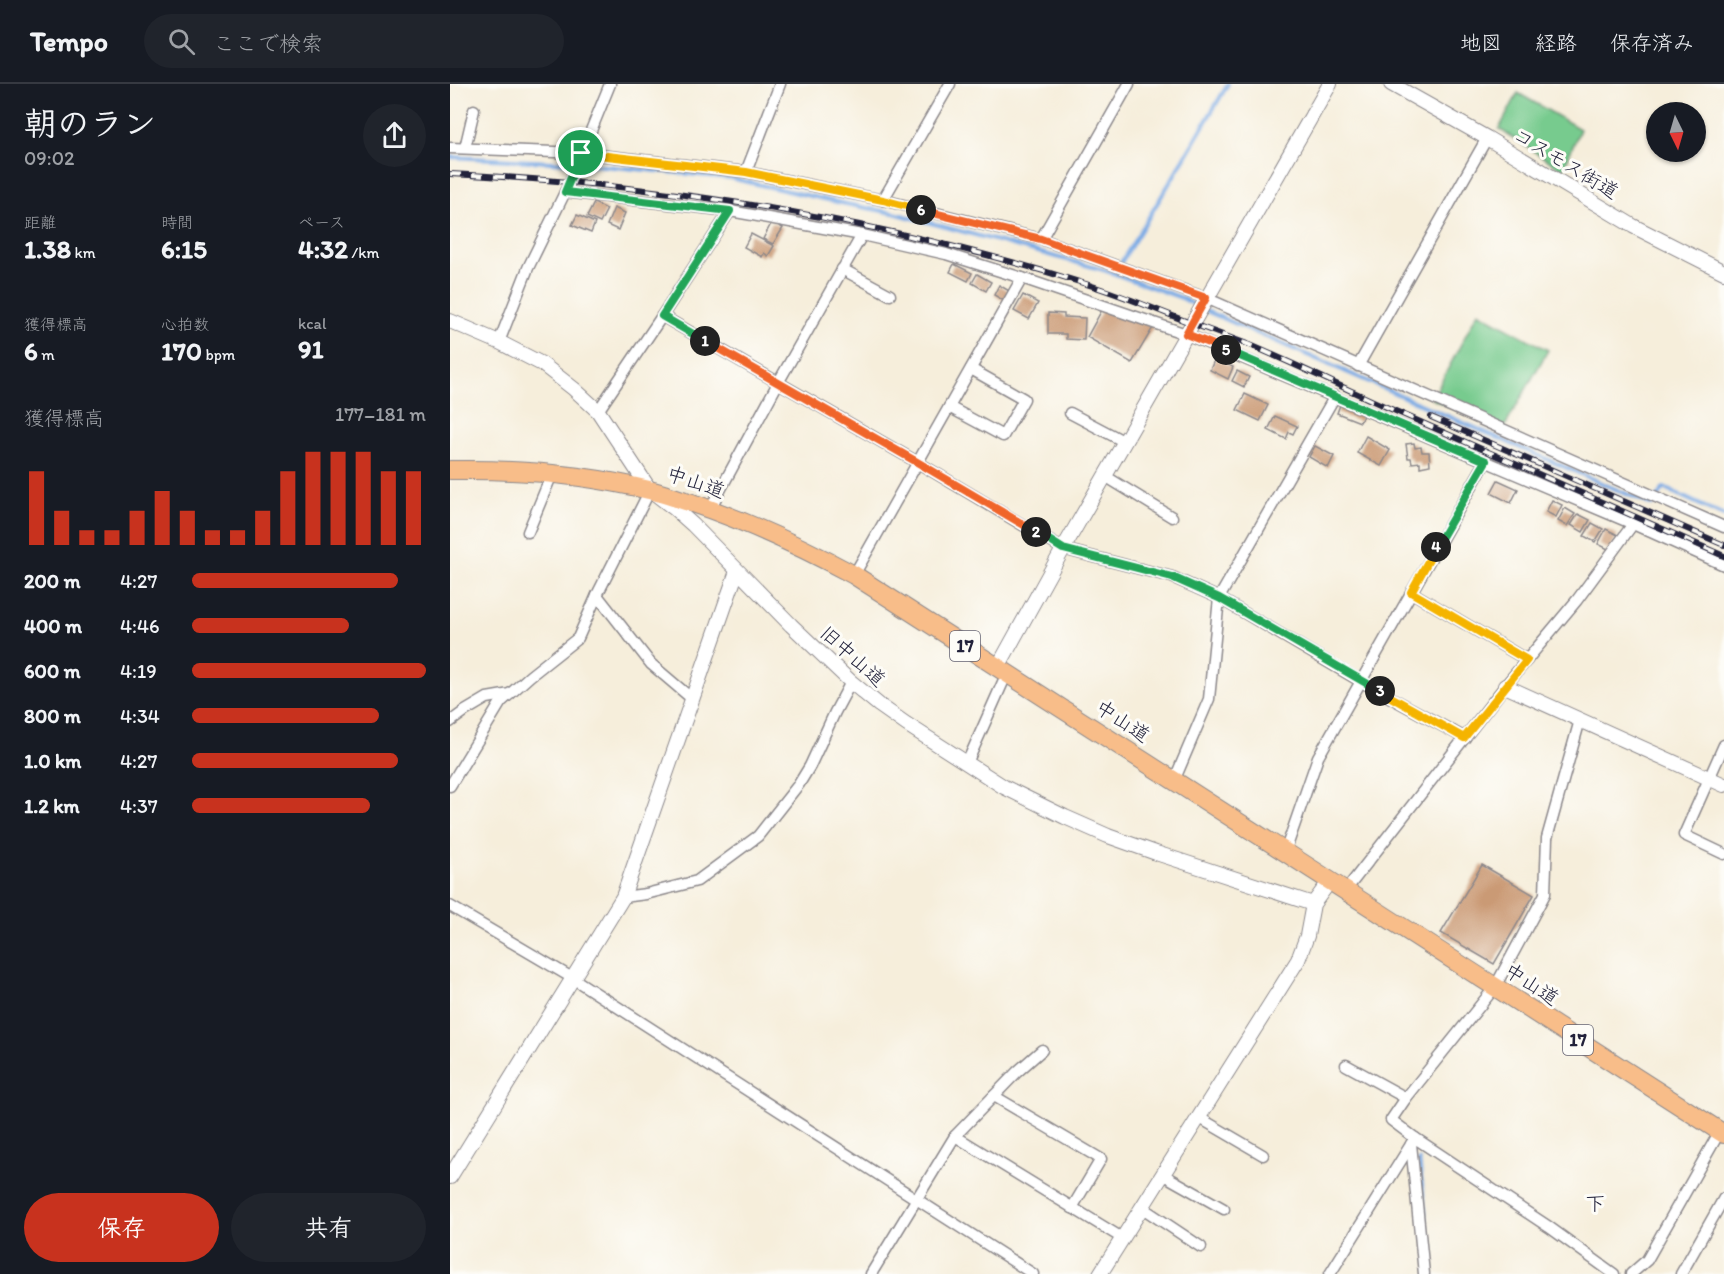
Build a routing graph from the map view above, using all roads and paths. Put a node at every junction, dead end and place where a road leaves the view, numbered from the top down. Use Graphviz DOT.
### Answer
graph roads {
  1 [pos="610,84"];
  2 [pos="780,84"];
  3 [pos="950,84"];
  4 [pos="1129,84"];
  5 [pos="1330,84"];
  6 [pos="1390,84"];
  7 [pos="474,110"];
  8 [pos="1487,138"];
  9 [pos="450,148"];
  10 [pos="465,148"];
  11 [pos="581,153"];
  12 [pos="746,172"];
  13 [pos="565,192"];
  14 [pos="883,200"];
  15 [pos="730,211"];
  16 [pos="862,235"];
  17 [pos="1041,239"];
  18 [pos="842,269"];
  19 [pos="1724,272"];
  20 [pos="1022,278"];
  21 [pos="890,295"];
  22 [pos="1206,298"];
  23 [pos="662,316"];
  24 [pos="450,321"];
  25 [pos="1186,334"];
  26 [pos="500,342"];
  27 [pos="1358,366"];
  28 [pos="971,369"];
  29 [pos="778,383"];
  30 [pos="1335,396"];
  31 [pos="949,407"];
  32 [pos="598,411"];
  33 [pos="1070,413"];
  34 [pos="1125,442"];
  35 [pos="1486,461"];
  36 [pos="917,462"];
  37 [pos="450,470"];
  38 [pos="552,474"];
  39 [pos="1105,476"];
  40 [pos="650,490"];
  41 [pos="710,509"];
  42 [pos="1172,517"];
  43 [pos="1633,524"];
  44 [pos="1724,527"];
  45 [pos="528,532"];
  46 [pos="1063,549"];
  47 [pos="1724,565"];
  48 [pos="737,571"];
  49 [pos="854,575"];
  50 [pos="1411,592"];
  51 [pos="597,595"];
  52 [pos="1219,598"];
  53 [pos="1527,660"];
  54 [pos="1002,670"];
  55 [pos="1360,681"];
  56 [pos="851,682"];
  57 [pos="1505,686"];
  58 [pos="510,694"];
  59 [pos="691,698"];
  60 [pos="1580,720"];
  61 [pos="450,722"];
  62 [pos="1464,738"];
  63 [pos="1724,745"];
  64 [pos="967,763"];
  65 [pos="1709,778"];
  66 [pos="1174,781"];
  67 [pos="1724,785"];
  68 [pos="450,786"];
  69 [pos="1285,852"];
  70 [pos="1724,854"];
  71 [pos="1338,885"];
  72 [pos="623,897"];
  73 [pos="1313,904"];
  74 [pos="450,906"];
  75 [pos="574,979"];
  76 [pos="1495,987"];
  77 [pos="1042,1050"];
  78 [pos="1346,1065"];
  79 [pos="994,1096"];
  80 [pos="1406,1098"];
  81 [pos="1198,1117"];
  82 [pos="1722,1132"];
  83 [pos="955,1136"];
  84 [pos="1413,1141"];
  85 [pos="1263,1155"];
  86 [pos="1162,1174"];
  87 [pos="450,1177"];
  88 [pos="1724,1198"];
  89 [pos="918,1200"];
  90 [pos="1141,1207"];
  91 [pos="1072,1208"];
  92 [pos="1224,1209"];
  93 [pos="1122,1238"];
  94 [pos="1201,1247"];
  95 [pos="871,1274"];
  96 [pos="1033,1274"];
  97 [pos="1100,1274"];
  98 [pos="1330,1274"];
  99 [pos="1424,1274"];
  100 [pos="1614,1274"];
  101 [pos="1631,1274"];
  102 [pos="1681,1274"];
  1 -- 11 [label="street"];
  2 -- 12 [label="street"];
  3 -- 14 [label="street"];
  4 -- 17 [label="street"];
  5 -- 22 [label="street"];
  6 -- 8 [label="street, コスモス街道"];
  7 -- 10 [label="street"];
  8 -- 19 [label="street, コスモス街道"];
  8 -- 27 [label="street"];
  9 -- 10 [label="street"];
  10 -- 11 [label="street"];
  11 -- 12 [label="street"];
  11 -- 13 [label="street"];
  12 -- 14 [label="street"];
  13 -- 15 [label="street"];
  13 -- 26 [label="street"];
  14 -- 17 [label="street"];
  15 -- 16 [label="street"];
  15 -- 23 [label="street"];
  16 -- 18 [label="street"];
  16 -- 20 [label="street"];
  17 -- 22 [label="street"];
  18 -- 21 [label="street"];
  18 -- 29 [label="street"];
  20 -- 25 [label="street"];
  20 -- 28 [label="street"];
  22 -- 25 [label="street"];
  22 -- 27 [label="street"];
  23 -- 29 [label="street"];
  23 -- 32 [label="street"];
  24 -- 26 [label="street, 旧中山道"];
  25 -- 30 [label="street"];
  25 -- 34 [label="street"];
  26 -- 32 [label="street, 旧中山道"];
  27 -- 44 [label="street"];
  28 -- 31 [label="street"];
  28 -- 31 [label="street"];
  29 -- 36 [label="street"];
  29 -- 41 [label="street"];
  30 -- 35 [label="street"];
  30 -- 52 [label="street"];
  31 -- 36 [label="street"];
  32 -- 40 [label="street, 旧中山道"];
  33 -- 34 [label="street"];
  34 -- 39 [label="street"];
  35 -- 43 [label="street"];
  35 -- 50 [label="street"];
  36 -- 46 [label="street"];
  36 -- 49 [label="street"];
  37 -- 38 [label="highway, 中山道 / 17"];
  38 -- 40 [label="highway, 中山道 / 17"];
  38 -- 45 [label="street"];
  39 -- 42 [label="street"];
  39 -- 46 [label="street"];
  40 -- 41 [label="highway, 中山道 / 17"];
  40 -- 48 [label="street, 旧中山道"];
  40 -- 51 [label="street"];
  41 -- 49 [label="highway, 中山道 / 17"];
  43 -- 47 [label="street"];
  43 -- 53 [label="street"];
  46 -- 52 [label="street"];
  46 -- 54 [label="street"];
  48 -- 56 [label="street, 旧中山道"];
  48 -- 59 [label="street"];
  49 -- 54 [label="highway, 中山道 / 17"];
  50 -- 53 [label="street"];
  50 -- 55 [label="street"];
  51 -- 58 [label="street"];
  51 -- 59 [label="street"];
  52 -- 55 [label="street"];
  52 -- 66 [label="street"];
  53 -- 57 [label="street"];
  54 -- 64 [label="street"];
  54 -- 66 [label="highway, 中山道 / 17"];
  55 -- 62 [label="street"];
  55 -- 69 [label="street"];
  56 -- 64 [label="street, 旧中山道"];
  56 -- 72 [label="street"];
  57 -- 60 [label="street"];
  57 -- 62 [label="street"];
  58 -- 61 [label="street"];
  58 -- 68 [label="street"];
  59 -- 72 [label="street"];
  60 -- 65 [label="street"];
  60 -- 76 [label="street"];
  62 -- 71 [label="street"];
  63 -- 65 [label="street"];
  64 -- 73 [label="street, 旧中山道"];
  65 -- 67 [label="street"];
  65 -- 70 [label="street"];
  66 -- 69 [label="highway, 中山道 / 17"];
  69 -- 71 [label="highway, 中山道 / 17"];
  71 -- 73 [label="street"];
  71 -- 76 [label="highway, 中山道 / 17"];
  72 -- 75 [label="street"];
  73 -- 81 [label="street"];
  74 -- 75 [label="street"];
  75 -- 87 [label="street"];
  75 -- 89 [label="street"];
  76 -- 80 [label="street"];
  76 -- 82 [label="highway, 中山道 / 17"];
  77 -- 79 [label="street"];
  78 -- 80 [label="street"];
  79 -- 83 [label="street"];
  79 -- 91 [label="street"];
  80 -- 84 [label="street"];
  81 -- 85 [label="street"];
  81 -- 86 [label="street"];
  82 -- 101 [label="street"];
  83 -- 89 [label="street"];
  83 -- 91 [label="street"];
  84 -- 98 [label="street"];
  84 -- 99 [label="street"];
  84 -- 100 [label="street"];
  86 -- 90 [label="street"];
  86 -- 92 [label="street"];
  88 -- 102 [label="street"];
  89 -- 95 [label="street"];
  89 -- 96 [label="street"];
  90 -- 93 [label="street"];
  90 -- 94 [label="street"];
  91 -- 93 [label="street"];
  93 -- 97 [label="street"];
}
